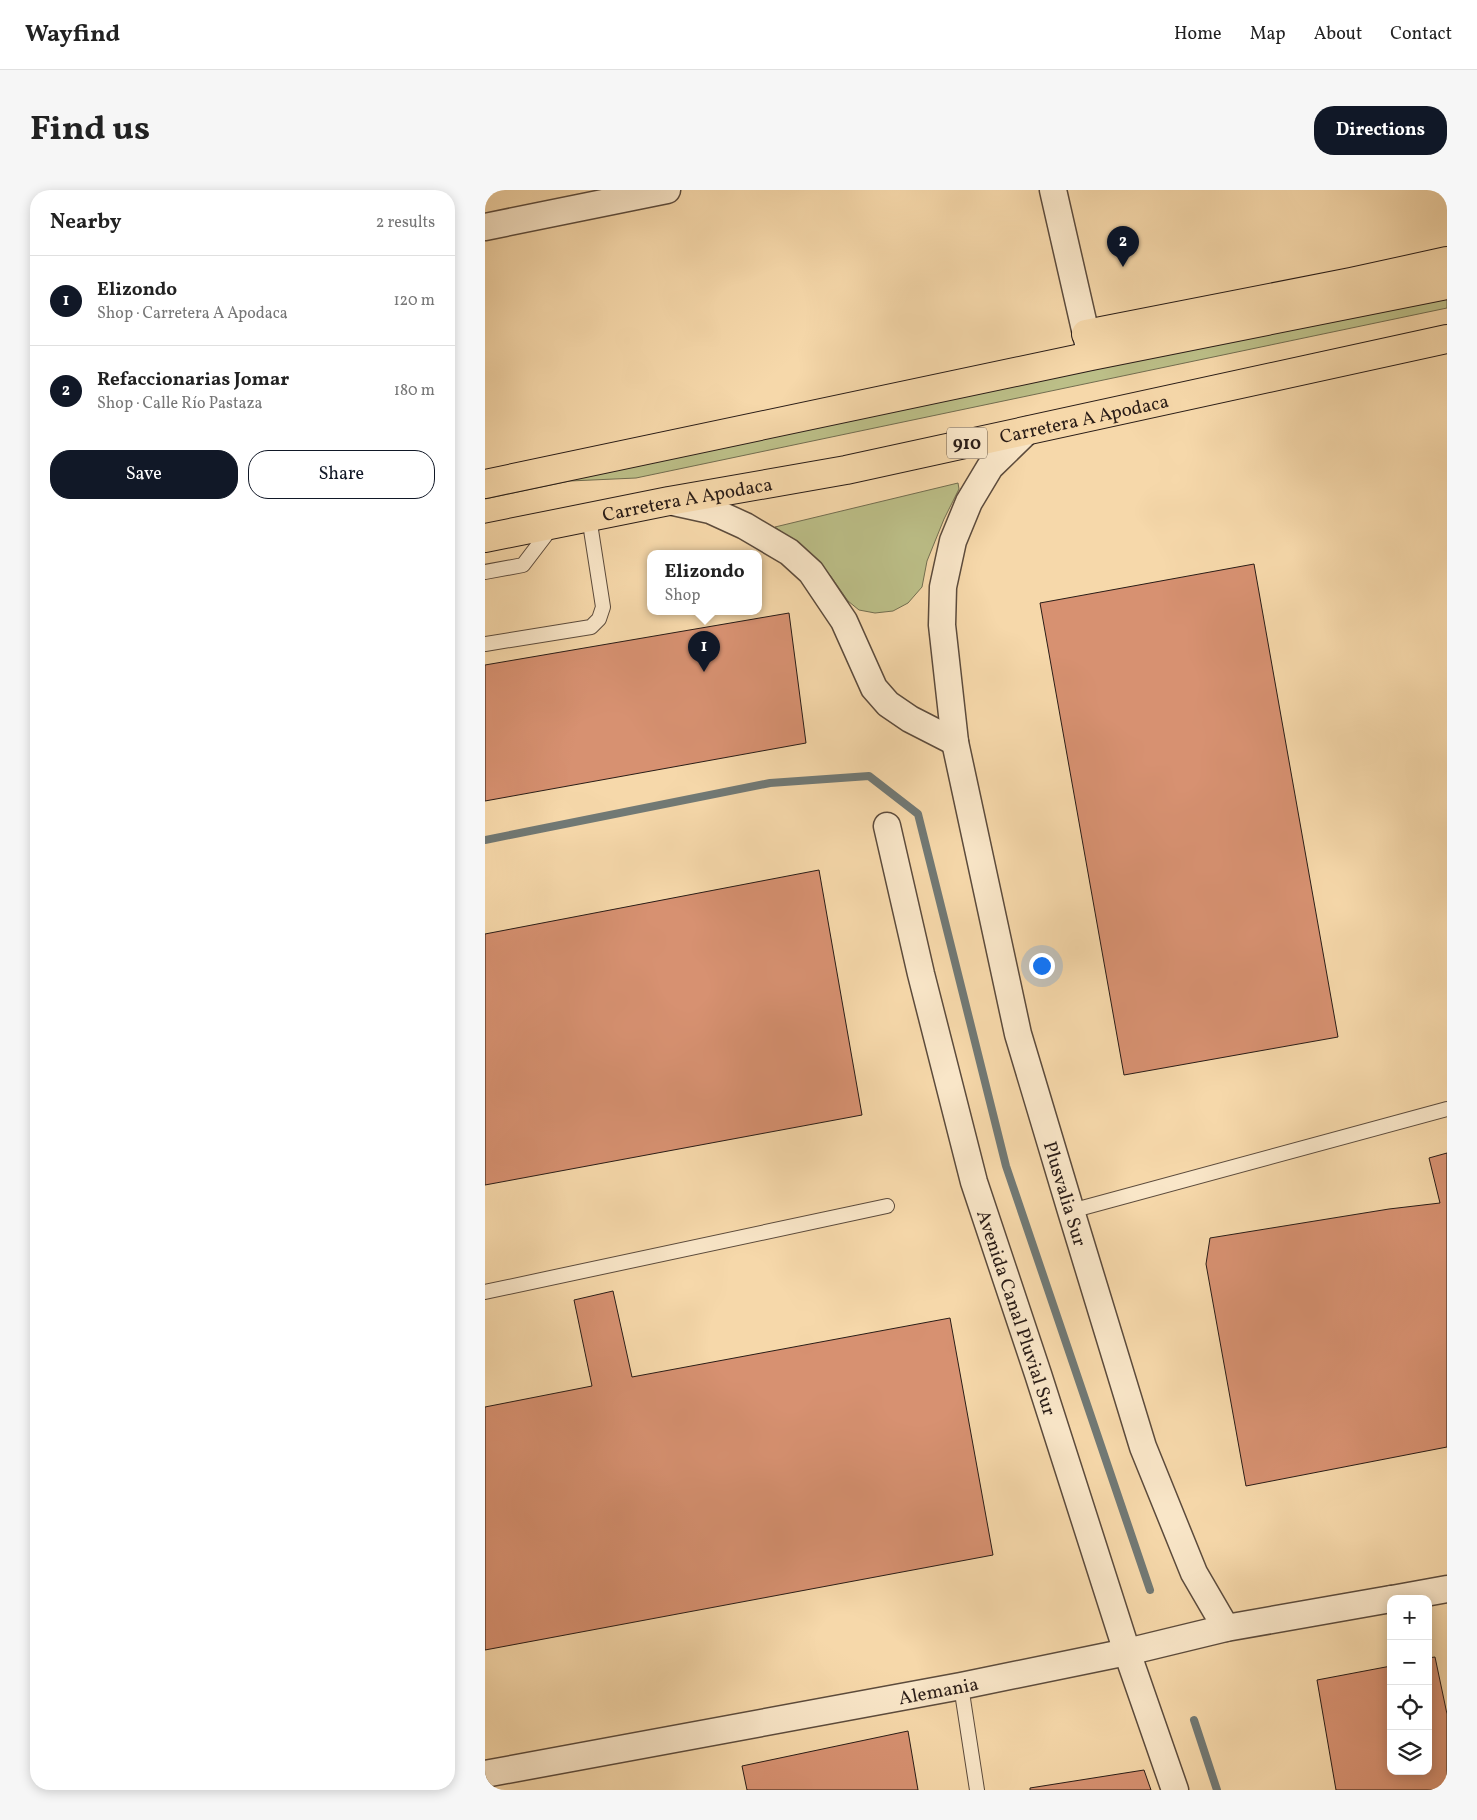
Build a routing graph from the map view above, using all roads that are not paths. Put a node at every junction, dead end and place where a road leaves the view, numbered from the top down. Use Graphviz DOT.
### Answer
graph roads {
  1 [pos="667,190"];
  2 [pos="1053,190"];
  3 [pos="642,193"];
  4 [pos="485,227"];
  5 [pos="1447,261"];
  6 [pos="1447,285"];
  7 [pos="1447,339"];
  8 [pos="1089,345"];
  9 [pos="1027,430"];
  10 [pos="485,484"];
  11 [pos="669,501"];
  12 [pos="589,517"];
  13 [pos="554,524"];
  14 [pos="485,538"];
  15 [pos="485,572"];
  16 [pos="485,644"];
  17 [pos="955,742"];
  18 [pos="887,826"];
  19 [pos="1447,1109"];
  20 [pos="887,1206"];
  21 [pos="1071,1211"];
  22 [pos="485,1292"];
  23 [pos="1447,1589"];
  24 [pos="1413,1595"];
  25 [pos="1387,1600"];
  26 [pos="1226,1628"];
  27 [pos="1127,1652"];
  28 [pos="961,1686"];
  29 [pos="485,1774"];
  30 [pos="977,1790"];
  31 [pos="1175,1790"];
  1 -- 3 [label="street"];
  2 -- 8 [label="street"];
  3 -- 4 [label="street"];
  5 -- 8 [label="main road"];
  6 -- 8 [label="main road"];
  7 -- 9 [label="main road, Carretera A Apodaca / 910"];
  8 -- 10 [label="main road"];
  9 -- 11 [label="main road, Carretera A Apodaca / 910"];
  9 -- 17 [label="street, Plusvalia Sur"];
  11 -- 12 [label="main road, Carretera A Apodaca / 910"];
  11 -- 17 [label="street"];
  12 -- 13 [label="main road, Carretera A Apodaca / 910"];
  12 -- 16 [label="lane"];
  13 -- 14 [label="main road, Carretera A Apodaca / 910"];
  13 -- 15 [label="lane"];
  17 -- 21 [label="street, Plusvalia Sur"];
  18 -- 27 [label="street, Avenida Canal Pluvial Sur"];
  19 -- 21 [label="lane"];
  20 -- 22 [label="lane"];
  21 -- 26 [label="street, Plusvalia Sur"];
  23 -- 24 [label="street, Alemania"];
  25 -- 26 [label="street, Alemania"];
  26 -- 27 [label="street, Alemania"];
  27 -- 28 [label="street, Alemania"];
  27 -- 31 [label="street, Avenida Canal Pluvial Sur"];
  28 -- 29 [label="street, Alemania"];
  28 -- 30 [label="lane"];
}
